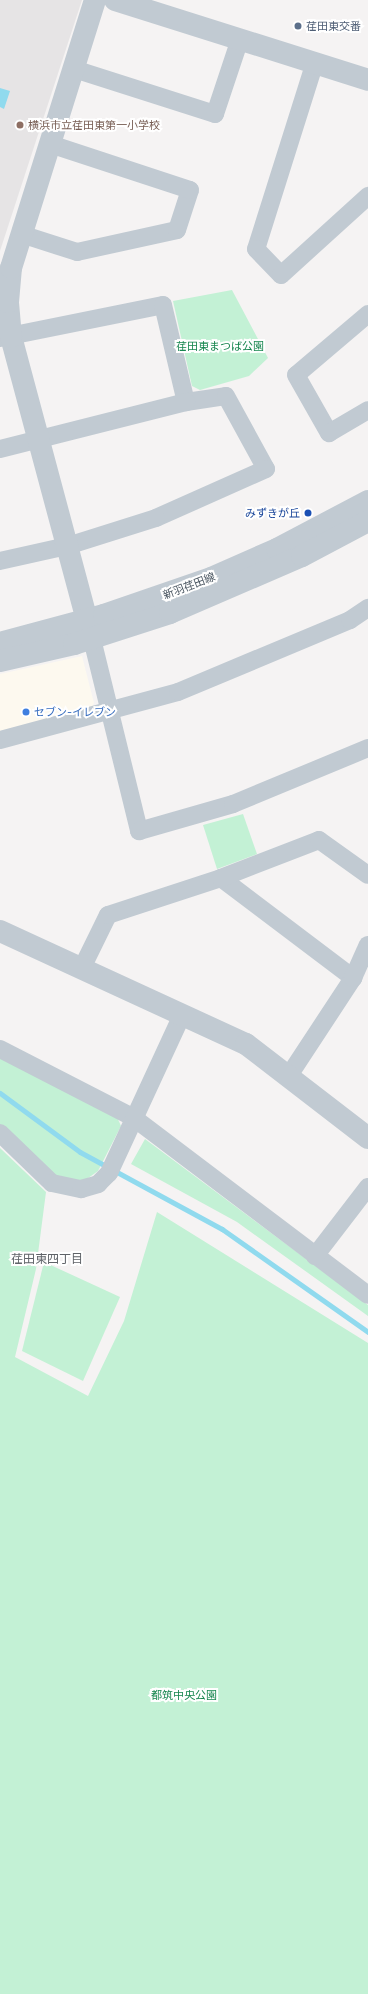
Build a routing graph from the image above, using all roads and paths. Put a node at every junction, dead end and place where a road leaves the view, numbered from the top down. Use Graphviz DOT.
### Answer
graph roads {
  1 [pos="95,0"];
  2 [pos="115,0"];
  3 [pos="240,39"];
  4 [pos="315,62"];
  5 [pos="74,69"];
  6 [pos="368,80"];
  7 [pos="50,144"];
  8 [pos="368,196"];
  9 [pos="21,234"];
  10 [pos="368,314"];
  11 [pos="6,338"];
  12 [pos="186,402"];
  13 [pos="368,410"];
  14 [pos="39,440"];
  15 [pos="0,449"];
  16 [pos="368,501"];
  17 [pos="368,521"];
  18 [pos="67,546"];
  19 [pos="0,561"];
  20 [pos="368,608"];
  21 [pos="89,629"];
  22 [pos="0,643"];
  23 [pos="0,661"];
  24 [pos="109,712"];
  25 [pos="0,740"];
  26 [pos="368,748"];
  27 [pos="368,875"];
  28 [pos="222,878"];
  29 [pos="0,931"];
  30 [pos="368,945"];
  31 [pos="82,968"];
  32 [pos="353,978"];
  33 [pos="182,1015"];
  34 [pos="0,1049"];
  35 [pos="288,1077"];
  36 [pos="132,1124"];
  37 [pos="0,1133"];
  38 [pos="368,1138"];
  39 [pos="368,1187"];
  40 [pos="315,1256"];
  41 [pos="368,1295"];
  1 -- 5 [label="street"];
  2 -- 3 [label="street"];
  3 -- 4 [label="street"];
  3 -- 5 [label="street"];
  4 -- 6 [label="street"];
  4 -- 8 [label="street"];
  5 -- 7 [label="street"];
  7 -- 9 [label="street"];
  7 -- 9 [label="street"];
  9 -- 11 [label="street"];
  10 -- 13 [label="street"];
  11 -- 12 [label="street"];
  11 -- 14 [label="street"];
  12 -- 14 [label="street"];
  12 -- 18 [label="street"];
  14 -- 15 [label="street"];
  14 -- 18 [label="street"];
  16 -- 21 [label="street, 新羽荏田線"];
  17 -- 21 [label="street, 新羽荏田線"];
  18 -- 19 [label="street"];
  18 -- 21 [label="street"];
  20 -- 24 [label="street"];
  21 -- 22 [label="street, 新羽荏田線"];
  21 -- 23 [label="street, 新羽荏田線"];
  21 -- 24 [label="street"];
  24 -- 25 [label="street"];
  24 -- 26 [label="street"];
  27 -- 28 [label="street"];
  28 -- 31 [label="street"];
  28 -- 32 [label="street"];
  29 -- 31 [label="street"];
  30 -- 32 [label="street"];
  31 -- 33 [label="street"];
  32 -- 35 [label="street"];
  33 -- 35 [label="street"];
  33 -- 36 [label="street"];
  34 -- 36 [label="street"];
  35 -- 38 [label="street"];
  36 -- 37 [label="street"];
  36 -- 40 [label="street"];
  39 -- 40 [label="street"];
  40 -- 41 [label="street"];
}
